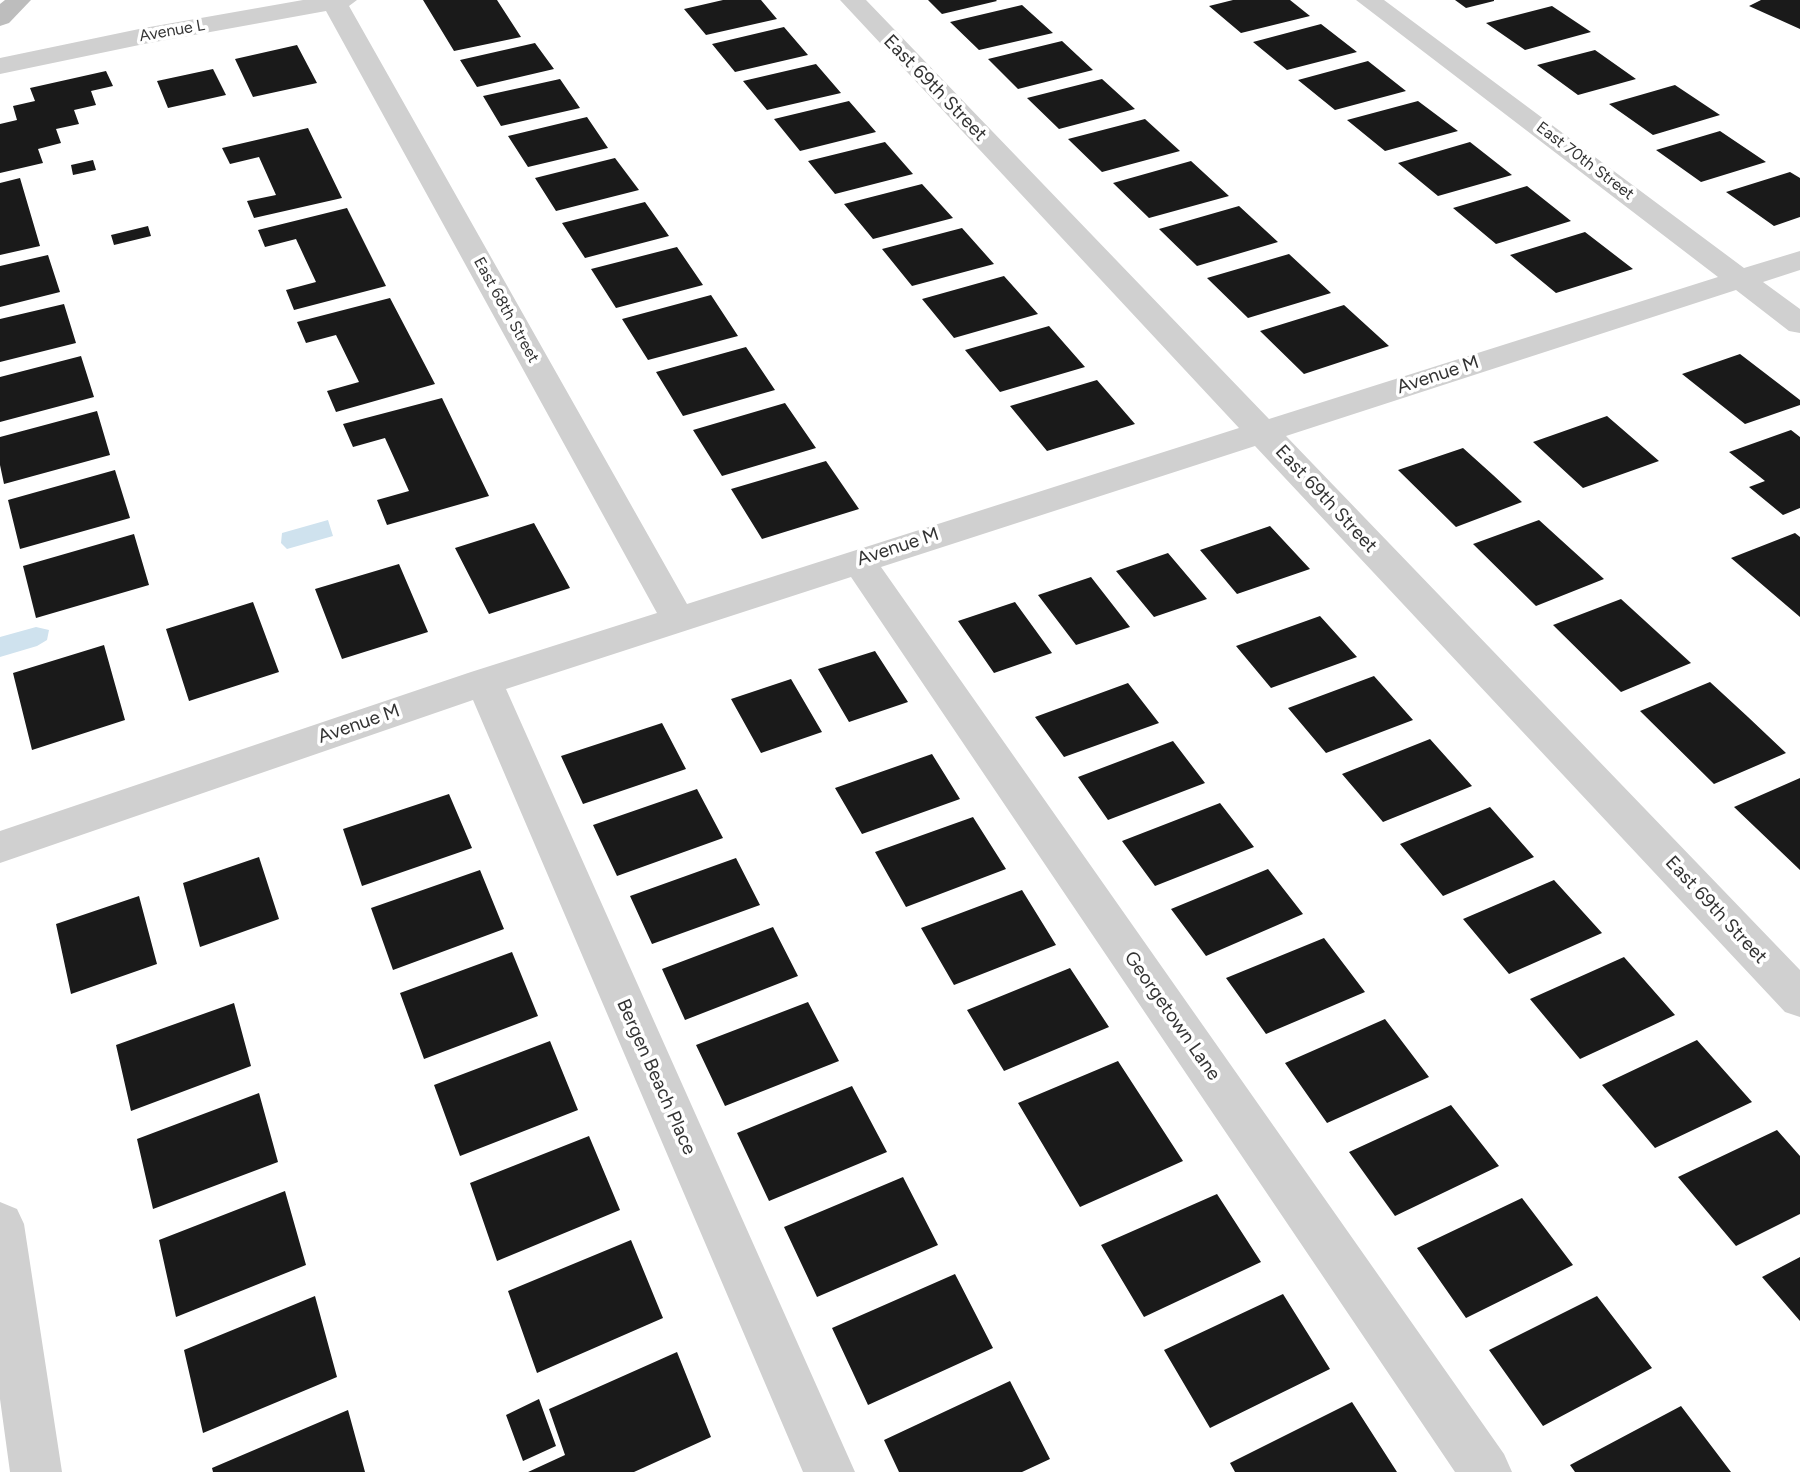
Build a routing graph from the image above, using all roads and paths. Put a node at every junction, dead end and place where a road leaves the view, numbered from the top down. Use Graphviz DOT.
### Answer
graph roads {
  1 [pos="19,0"];
  2 [pos="222,0"];
  3 [pos="852,0"];
  4 [pos="1368,0"];
  5 [pos="337,1"];
  6 [pos="0,18"];
  7 [pos="0,49"];
  8 [pos="0,66"];
  9 [pos="1800,260"];
  10 [pos="1741,278"];
  11 [pos="1800,324"];
  12 [pos="1262,431"];
  13 [pos="858,560"];
  14 [pos="678,620"];
  15 [pos="484,682"];
  16 [pos="0,847"];
  17 [pos="1800,999"];
  18 [pos="0,1224"];
  19 [pos="36,1472"];
  20 [pos="829,1472"];
  21 [pos="1486,1472"];
  1 -- 6 [label="main road"];
  2 -- 7 [label="street, Avenue L"];
  3 -- 12 [label="street, East 69th Street"];
  4 -- 10 [label="street, East 70th Street"];
  5 -- 8 [label="street, Avenue L"];
  5 -- 14 [label="street, East 68th Street"];
  9 -- 10 [label="street, Avenue M"];
  10 -- 11 [label="street, East 70th Street"];
  10 -- 12 [label="street, Avenue M"];
  12 -- 13 [label="street, Avenue M"];
  12 -- 17 [label="street, East 69th Street"];
  13 -- 14 [label="street, Avenue M"];
  13 -- 21 [label="street, Georgetown Lane"];
  14 -- 15 [label="street, Avenue M"];
  15 -- 16 [label="street, Avenue M"];
  15 -- 20 [label="street, Bergen Beach Place"];
  18 -- 19 [label="street"];
}
